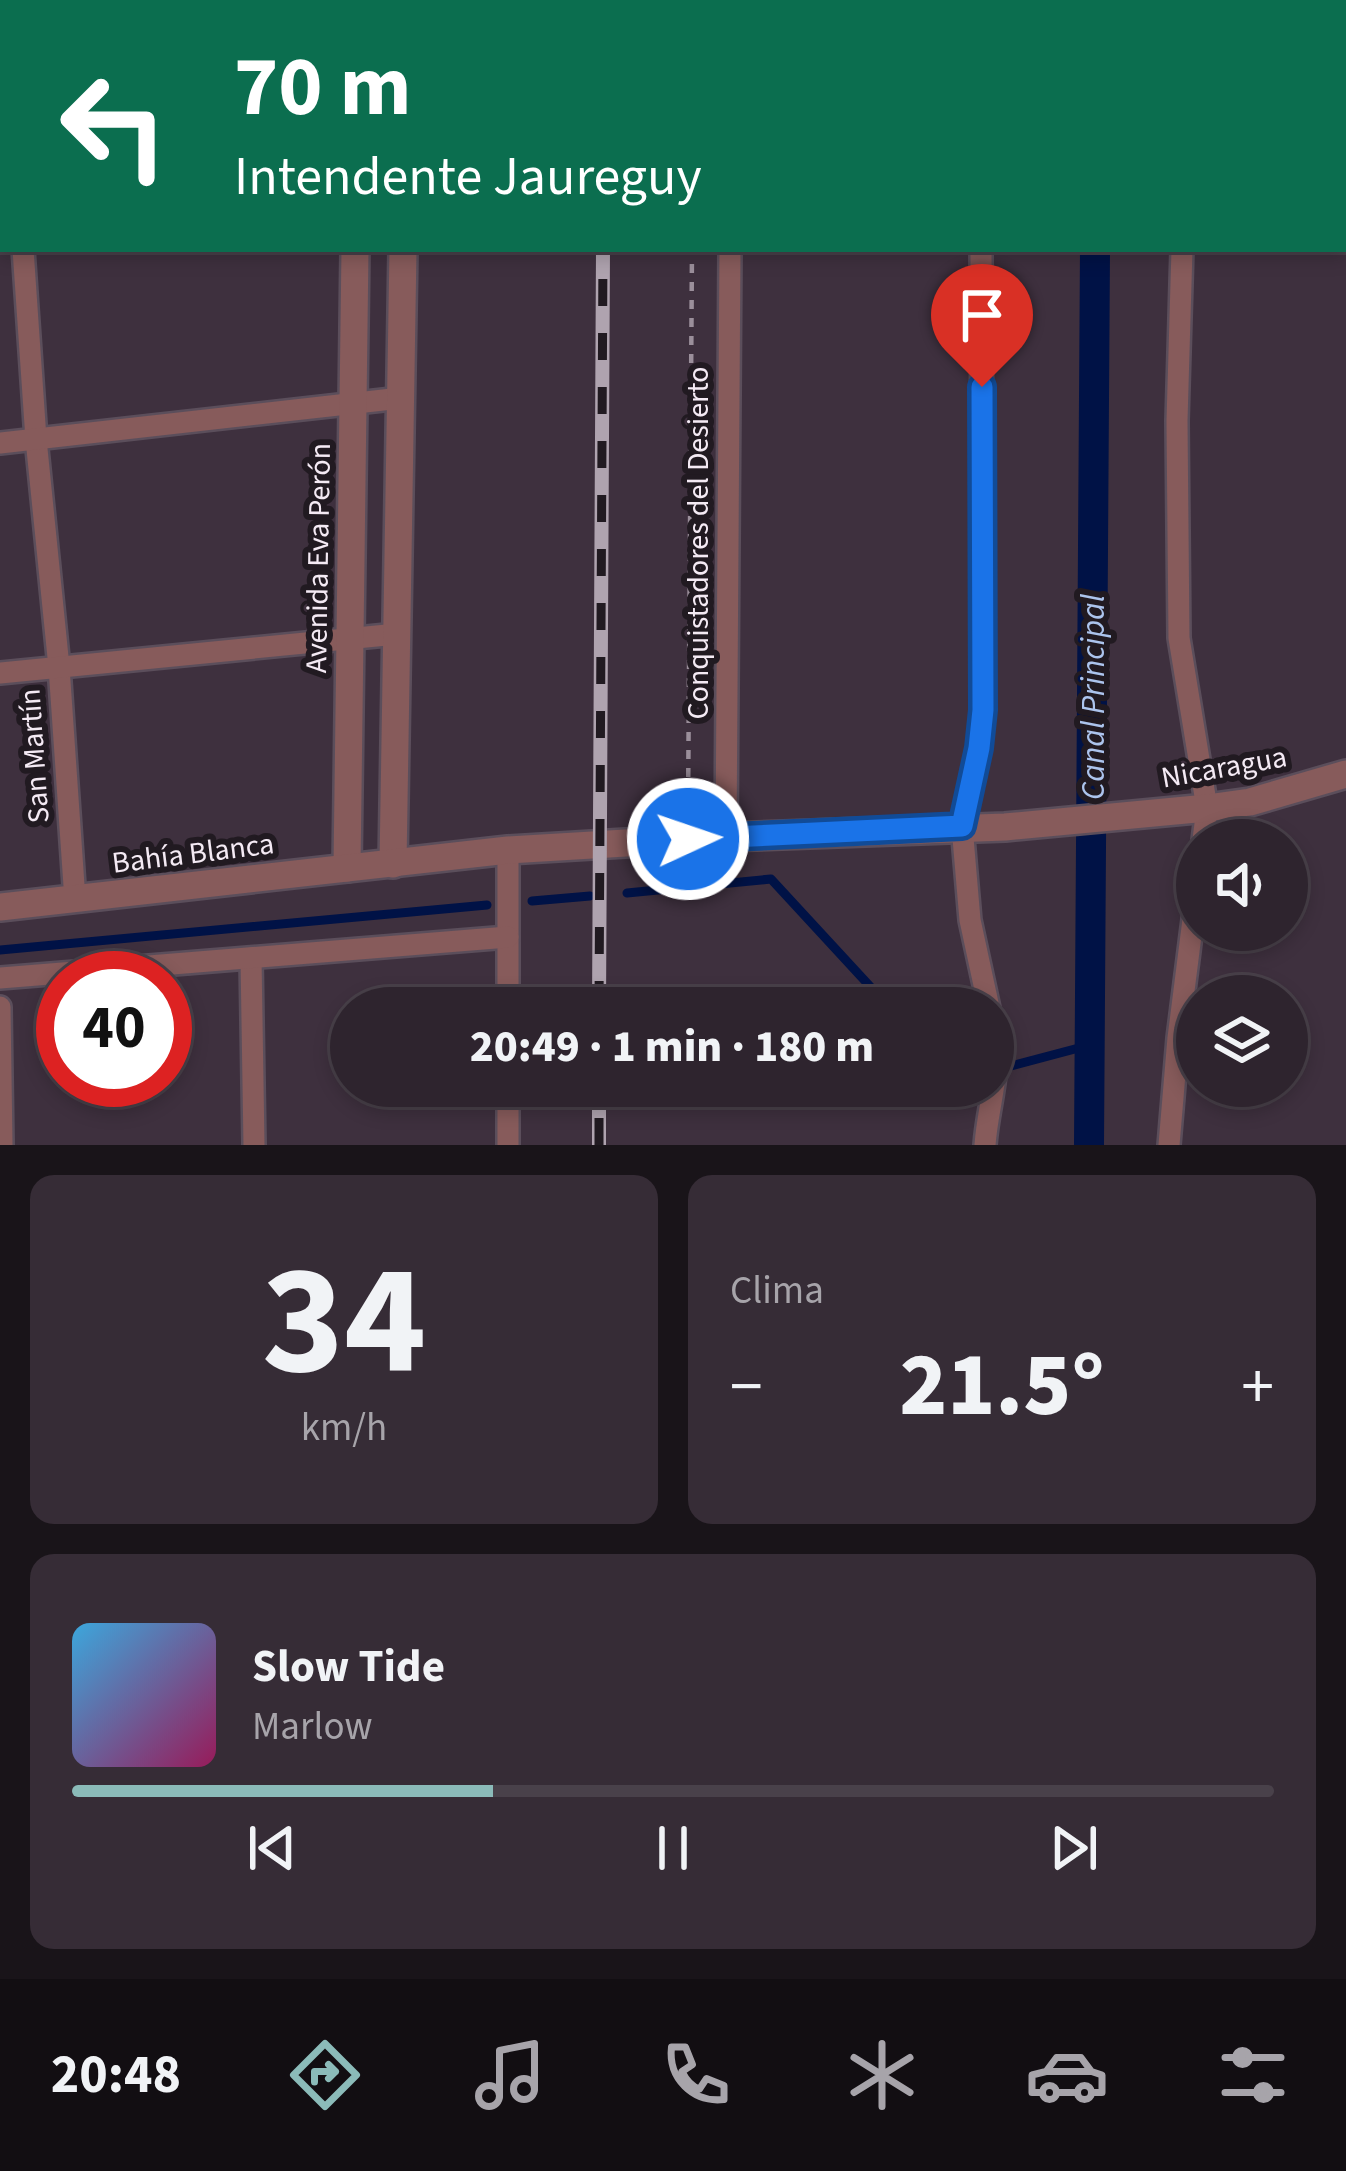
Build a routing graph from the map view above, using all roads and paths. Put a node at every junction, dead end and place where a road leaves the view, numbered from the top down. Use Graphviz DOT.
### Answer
graph roads {
  1 [pos="23,252"];
  2 [pos="355,252"];
  3 [pos="403,252"];
  4 [pos="692,252"];
  5 [pos="730,252"];
  6 [pos="981,252"];
  7 [pos="1182,252"];
  8 [pos="400,398"];
  9 [pos="353,403"];
  10 [pos="37,439"];
  11 [pos="0,442"];
  12 [pos="397,634"];
  13 [pos="350,638"];
  14 [pos="58,667"];
  15 [pos="0,674"];
  16 [pos="1346,774"];
  17 [pos="1208,808"];
  18 [pos="1206,819"];
  19 [pos="962,826"];
  20 [pos="726,837"];
  21 [pos="688,839"];
  22 [pos="508,850"];
  23 [pos="393,863"];
  24 [pos="347,868"];
  25 [pos="74,900"];
  26 [pos="0,907"];
  27 [pos="508,937"];
  28 [pos="1189,951"];
  29 [pos="251,958"];
  30 [pos="0,978"];
  31 [pos="508,987"];
  32 [pos="984,987"];
  33 [pos="0,1007"];
  34 [pos="508,1107"];
  35 [pos="991,1107"];
  36 [pos="984,1144"];
  37 [pos="2,1145"];
  38 [pos="254,1145"];
  39 [pos="508,1145"];
  40 [pos="1169,1145"];
  1 -- 10 [label="street, San Martín"];
  2 -- 9 [label="street, Avenida Eva Perón"];
  3 -- 8 [label="street"];
  4 -- 21 [label="path"];
  5 -- 20 [label="street, Conquistadores del Desierto"];
  6 -- 19 [label="street"];
  7 -- 17 [label="street"];
  8 -- 9 [label="street"];
  8 -- 12 [label="street"];
  9 -- 10 [label="street"];
  9 -- 13 [label="street, Avenida Eva Perón"];
  10 -- 11 [label="street"];
  10 -- 14 [label="street, San Martín"];
  12 -- 13 [label="street"];
  12 -- 23 [label="street"];
  13 -- 14 [label="street"];
  13 -- 24 [label="street, Avenida Eva Perón"];
  14 -- 15 [label="street"];
  14 -- 25 [label="street, San Martín"];
  16 -- 17 [label="street, Nicaragua"];
  17 -- 18 [label="street"];
  17 -- 19 [label="street, Nicaragua"];
  19 -- 20 [label="street, Nicaragua"];
  19 -- 32 [label="street"];
  20 -- 21 [label="street, Nicaragua"];
  21 -- 22 [label="street, Nicaragua"];
  22 -- 23 [label="street, Nicaragua"];
  22 -- 27 [label="street"];
  23 -- 24 [label="street, Bahía Blanca"];
  24 -- 25 [label="street, Bahía Blanca"];
  25 -- 26 [label="street, Bahía Blanca"];
  27 -- 29 [label="street"];
  27 -- 31 [label="street"];
  28 -- 40 [label="street"];
  29 -- 30 [label="street"];
  29 -- 38 [label="street"];
  33 -- 37 [label="street"];
  34 -- 39 [label="street"];
  35 -- 36 [label="street"];
}
